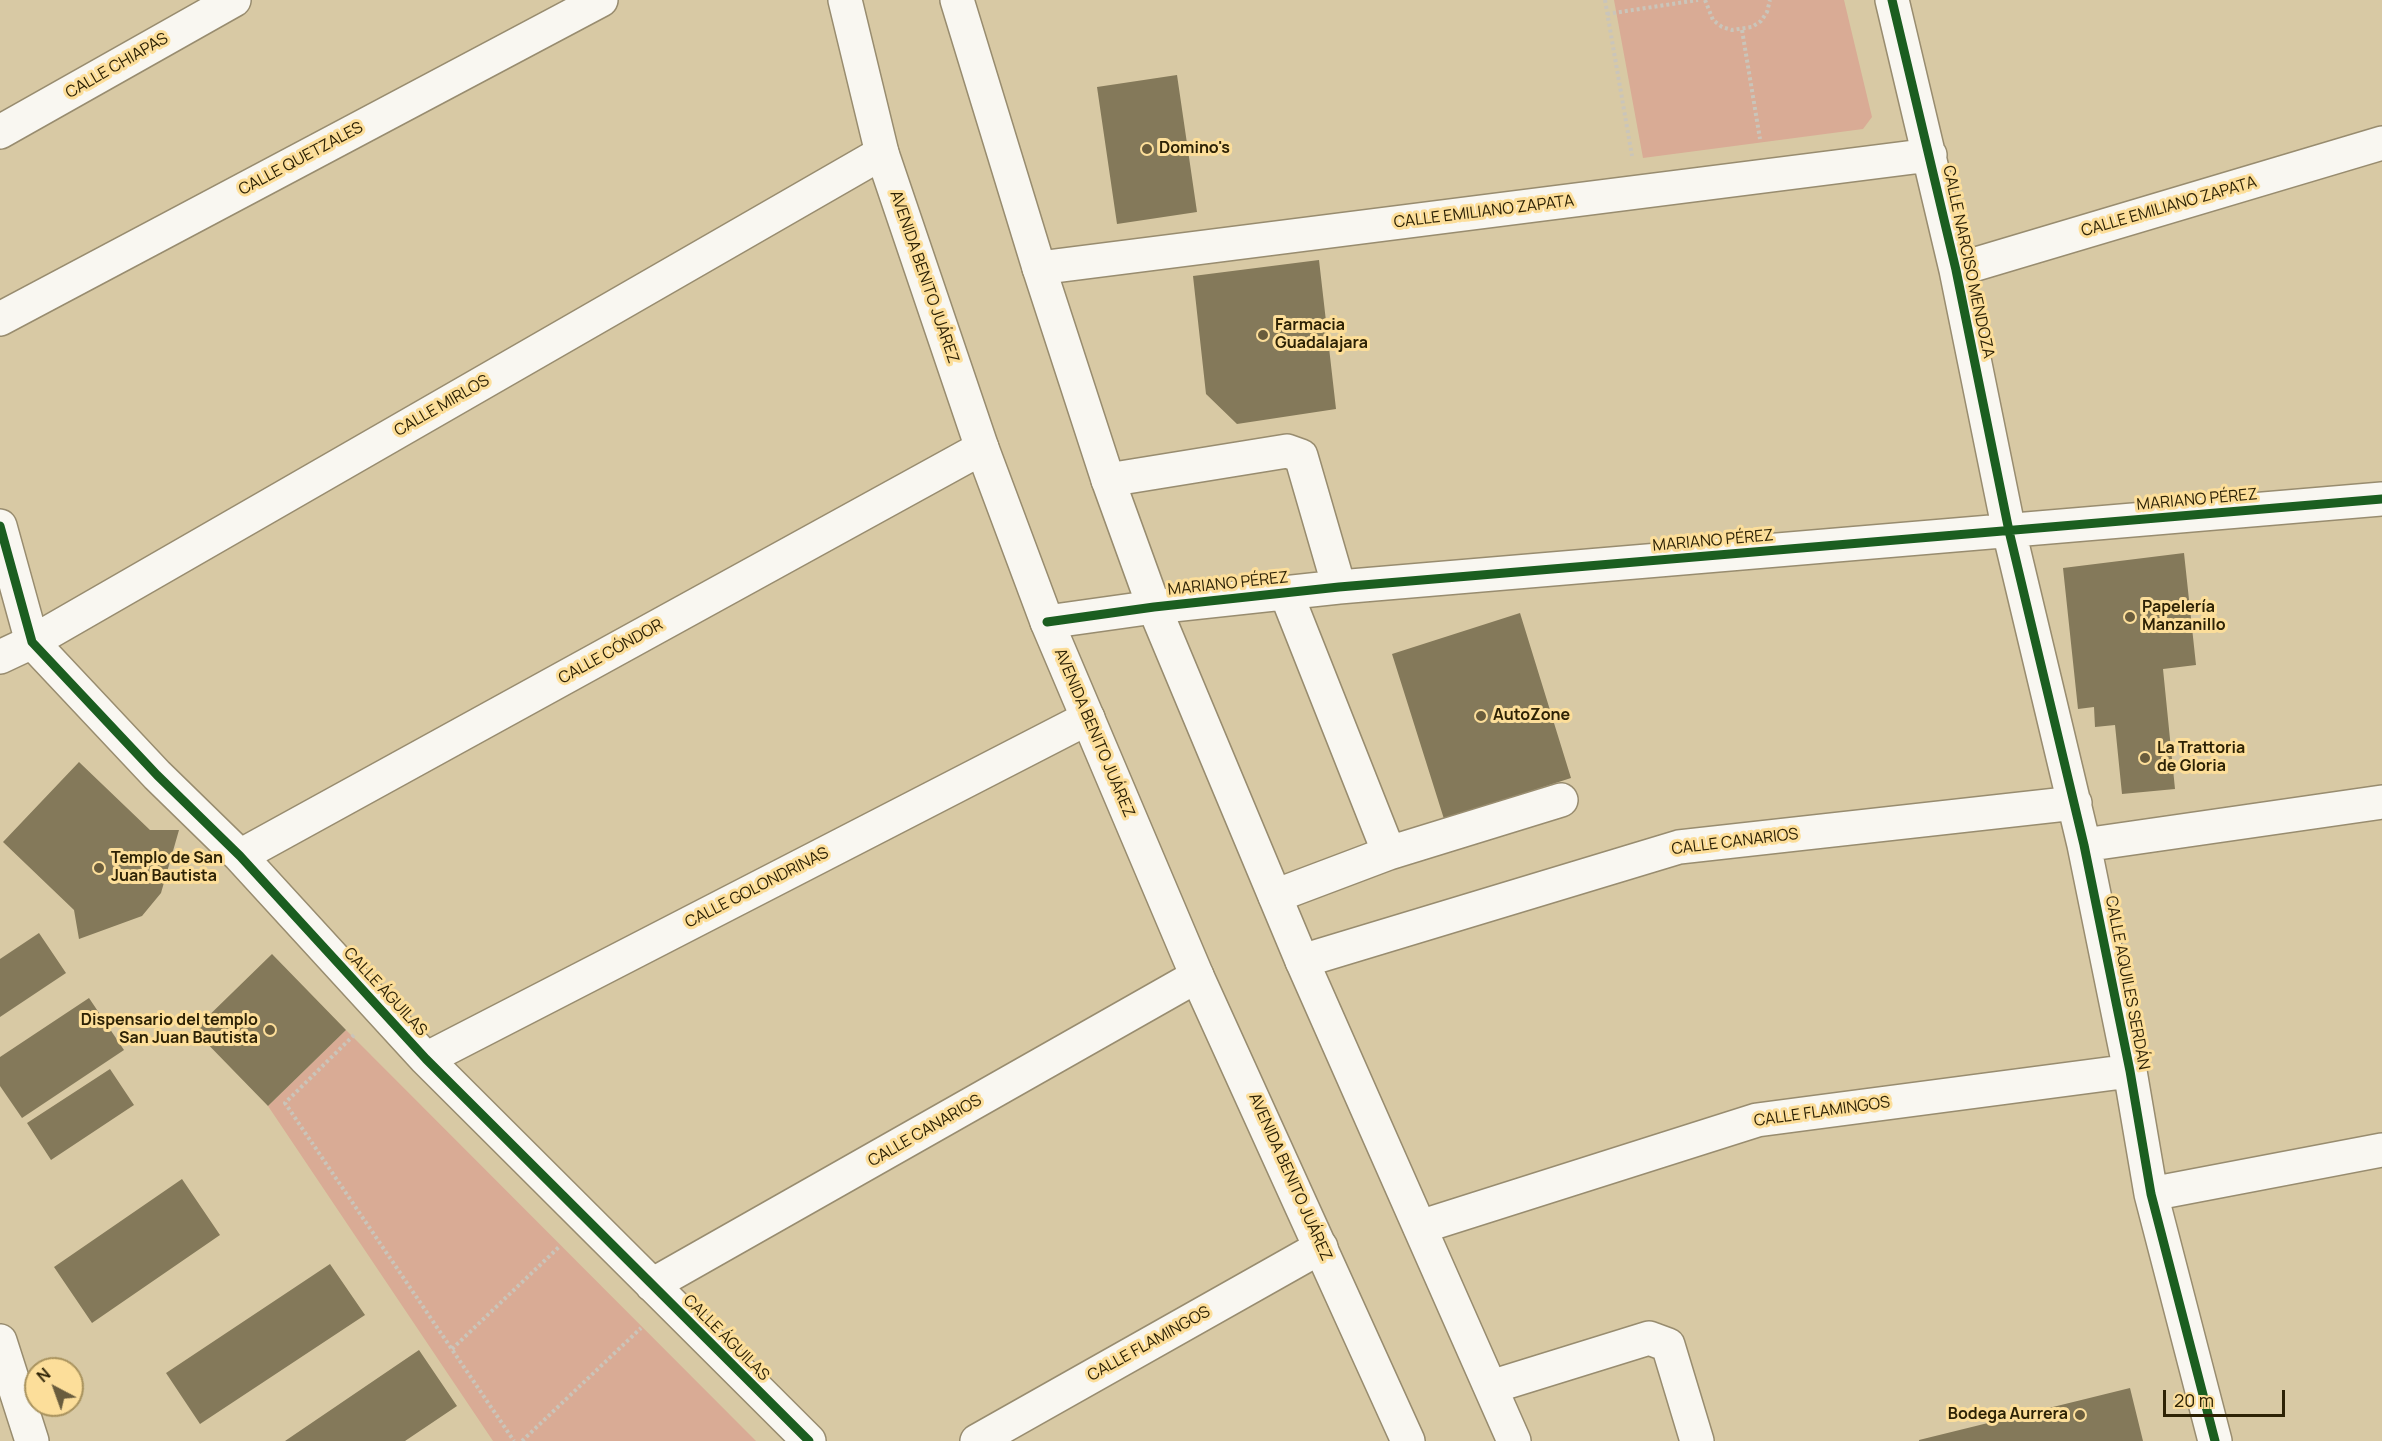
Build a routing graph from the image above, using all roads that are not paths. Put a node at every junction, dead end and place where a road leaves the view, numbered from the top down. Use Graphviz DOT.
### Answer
graph roads {
  1 [pos="234,0"];
  2 [pos="601,0"];
  3 [pos="844,0"];
  4 [pos="957,0"];
  5 [pos="1892,0"];
  6 [pos="0,132"];
  7 [pos="2382,144"];
  8 [pos="882,153"];
  9 [pos="1929,155"];
  10 [pos="1039,268"];
  11 [pos="1956,270"];
  12 [pos="0,319"];
  13 [pos="982,448"];
  14 [pos="1108,480"];
  15 [pos="2382,499"];
  16 [pos="0,526"];
  17 [pos="2009,531"];
  18 [pos="1339,587"];
  19 [pos="1286,593"];
  20 [pos="1154,607"];
  21 [pos="1047,622"];
  22 [pos="32,642"];
  23 [pos="0,657"];
  24 [pos="1088,718"];
  25 [pos="1561,800"];
  26 [pos="2382,802"];
  27 [pos="2075,803"];
  28 [pos="2084,845"];
  29 [pos="1389,853"];
  30 [pos="240,856"];
  31 [pos="1275,896"];
  32 [pos="1302,962"];
  33 [pos="1197,976"];
  34 [pos="426,1059"];
  35 [pos="2130,1071"];
  36 [pos="2382,1150"];
  37 [pos="2151,1194"];
  38 [pos="1420,1227"];
  39 [pos="1321,1247"];
  40 [pos="660,1294"];
  41 [pos="0,1341"];
  42 [pos="1491,1387"];
  43 [pos="32,1441"];
  44 [pos="809,1441"];
  45 [pos="977,1441"];
  46 [pos="1408,1441"];
  47 [pos="1515,1441"];
  48 [pos="1697,1441"];
  49 [pos="2214,1441"];
  1 -- 6 [label="street, CALLE CHIAPAS"];
  2 -- 12 [label="street, CALLE QUETZALES"];
  3 -- 8 [label="street, AVENIDA BENITO JUÁREZ"];
  4 -- 10 [label="street"];
  5 -- 9 [label="street, CALLE NARCISO MENDOZA"];
  7 -- 11 [label="street, CALLE EMILIANO ZAPATA"];
  8 -- 13 [label="street, AVENIDA BENITO JUÁREZ"];
  8 -- 22 [label="street, CALLE MIRLOS"];
  9 -- 10 [label="street, CALLE EMILIANO ZAPATA"];
  9 -- 11 [label="street, CALLE NARCISO MENDOZA"];
  10 -- 14 [label="street"];
  11 -- 17 [label="street, CALLE NARCISO MENDOZA"];
  13 -- 21 [label="street, AVENIDA BENITO JUÁREZ"];
  13 -- 30 [label="street, CALLE CÓNDOR"];
  14 -- 18 [label="street"];
  14 -- 20 [label="street"];
  15 -- 17 [label="street, MARIANO PÉREZ"];
  16 -- 22 [label="street, CALLE ÁGUILAS"];
  17 -- 18 [label="street, MARIANO PÉREZ"];
  17 -- 27 [label="street, CALLE AQUILES SERDÁN"];
  18 -- 19 [label="street, MARIANO PÉREZ"];
  19 -- 20 [label="street, MARIANO PÉREZ"];
  19 -- 29 [label="street"];
  20 -- 21 [label="street, MARIANO PÉREZ"];
  20 -- 31 [label="street"];
  21 -- 24 [label="street, AVENIDA BENITO JUÁREZ"];
  22 -- 23 [label="street, CALLE MIRLOS"];
  22 -- 30 [label="street, CALLE ÁGUILAS"];
  24 -- 33 [label="street, AVENIDA BENITO JUÁREZ"];
  24 -- 34 [label="street, CALLE GOLONDRINAS"];
  25 -- 29 [label="street"];
  26 -- 28 [label="street"];
  27 -- 28 [label="street, CALLE AQUILES SERDÁN"];
  27 -- 32 [label="street, CALLE CANARIOS"];
  28 -- 35 [label="street, CALLE AQUILES SERDÁN"];
  29 -- 31 [label="street"];
  30 -- 34 [label="street, CALLE ÁGUILAS"];
  31 -- 32 [label="street"];
  32 -- 38 [label="street"];
  33 -- 39 [label="street, AVENIDA BENITO JUÁREZ"];
  33 -- 40 [label="street, CALLE CANARIOS"];
  34 -- 40 [label="street, CALLE ÁGUILAS"];
  35 -- 37 [label="street, CALLE AQUILES SERDÁN"];
  35 -- 38 [label="street, CALLE FLAMINGOS"];
  36 -- 37 [label="street"];
  37 -- 49 [label="street, CALLE AQUILES SERDÁN"];
  38 -- 42 [label="street"];
  39 -- 45 [label="street, CALLE FLAMINGOS"];
  39 -- 46 [label="street, AVENIDA BENITO JUÁREZ"];
  40 -- 44 [label="street, CALLE ÁGUILAS"];
  41 -- 43 [label="street"];
  42 -- 47 [label="street"];
  42 -- 48 [label="street"];
}
